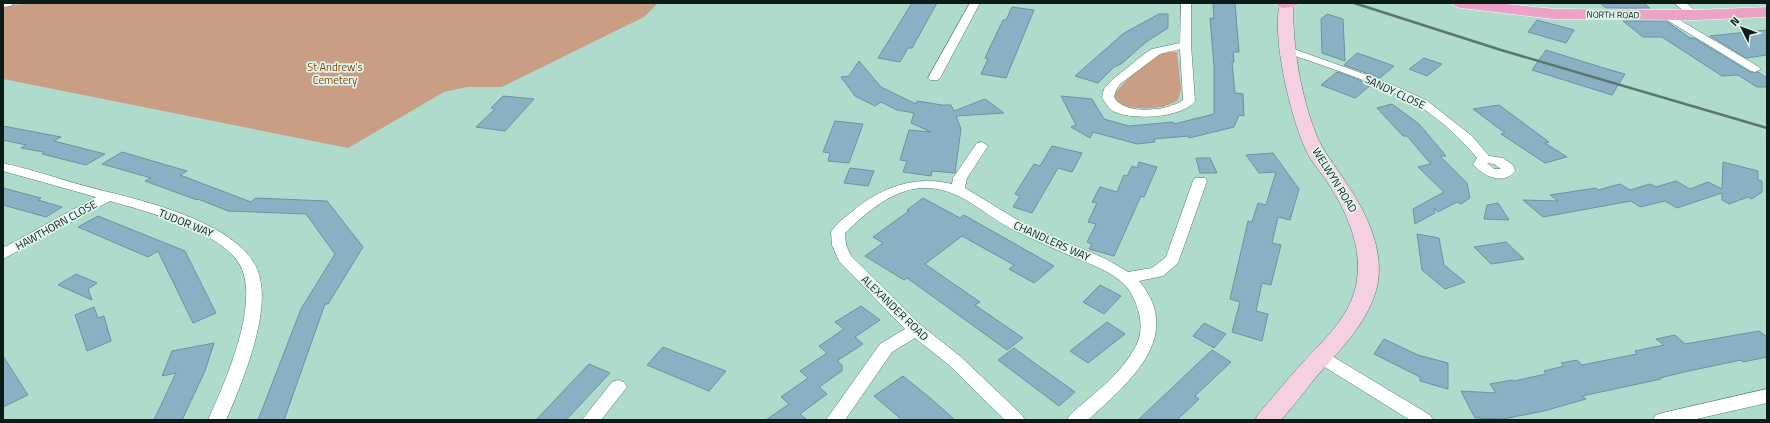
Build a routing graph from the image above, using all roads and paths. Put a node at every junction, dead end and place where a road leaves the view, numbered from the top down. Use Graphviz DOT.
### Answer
graph roads {
  1 [pos="7,3"];
  2 [pos="975,3"];
  3 [pos="1186,3"];
  4 [pos="1287,3"];
  5 [pos="1460,3"];
  6 [pos="1679,3"];
  7 [pos="3,4"];
  8 [pos="1767,12"];
  9 [pos="1666,15"];
  10 [pos="1695,15"];
  11 [pos="1185,45"];
  12 [pos="1288,50"];
  13 [pos="1755,69"];
  14 [pos="934,78"];
  15 [pos="982,146"];
  16 [pos="1485,159"];
  17 [pos="3,167"];
  18 [pos="1200,181"];
  19 [pos="958,189"];
  20 [pos="109,196"];
  21 [pos="869,204"];
  22 [pos="3,254"];
  23 [pos="1125,277"];
  24 [pos="916,330"];
  25 [pos="1321,357"];
  26 [pos="618,387"];
  27 [pos="1767,396"];
  28 [pos="217,420"];
  29 [pos="591,420"];
  30 [pos="835,420"];
  31 [pos="1016,420"];
  32 [pos="1076,420"];
  33 [pos="1267,420"];
  34 [pos="1424,420"];
  35 [pos="1662,420"];
  1 -- 7 [label="street"];
  2 -- 14 [label="street"];
  3 -- 11 [label="street"];
  4 -- 12 [label="main road, WELWYN ROAD"];
  5 -- 9 [label="main road, NORTH ROAD"];
  6 -- 10 [label="street"];
  8 -- 10 [label="main road, NORTH ROAD"];
  9 -- 10 [label="main road, NORTH ROAD"];
  9 -- 13 [label="street"];
  11 -- 11 [label="street"];
  12 -- 16 [label="street, SANDY CLOSE"];
  12 -- 25 [label="main road, WELWYN ROAD"];
  15 -- 19 [label="street"];
  17 -- 20 [label="street, TUDOR WAY"];
  18 -- 23 [label="street"];
  19 -- 21 [label="street, CHANDLERS WAY"];
  19 -- 23 [label="street, CHANDLERS WAY"];
  20 -- 22 [label="street, HAWTHORN CLOSE"];
  20 -- 28 [label="street, TUDOR WAY"];
  21 -- 24 [label="street, ALEXANDER ROAD"];
  23 -- 32 [label="street, CHANDLERS WAY"];
  24 -- 30 [label="street"];
  24 -- 31 [label="street, ALEXANDER ROAD"];
  25 -- 33 [label="main road, WELWYN ROAD"];
  25 -- 34 [label="street"];
  26 -- 29 [label="street"];
  27 -- 35 [label="street"];
}
